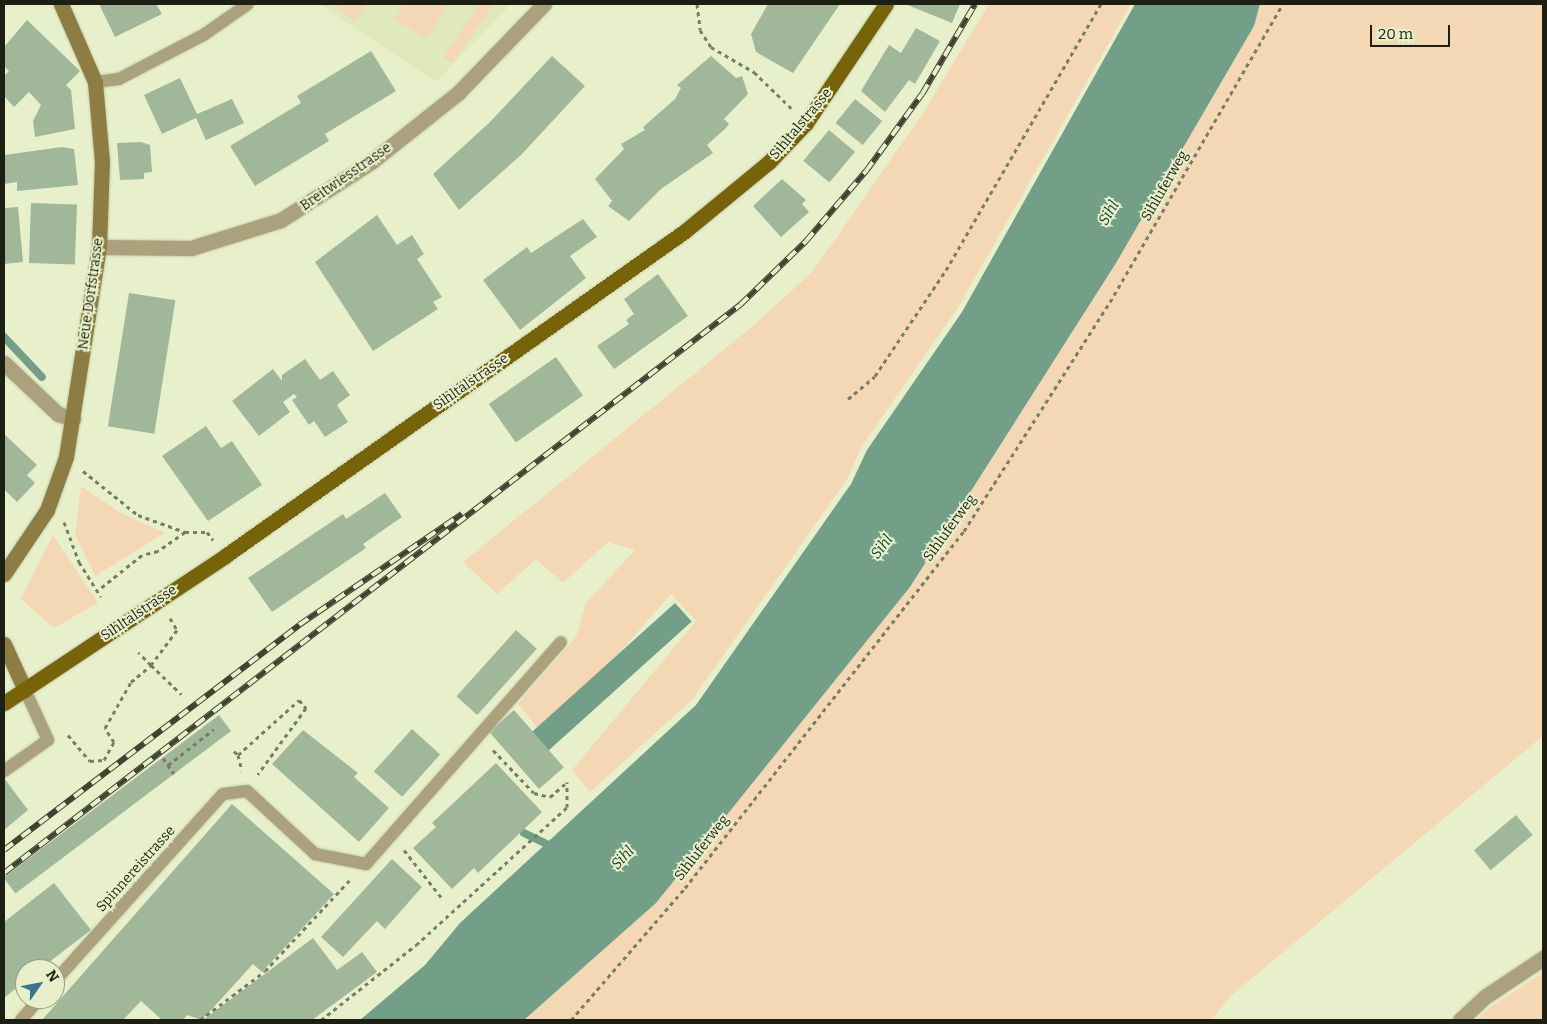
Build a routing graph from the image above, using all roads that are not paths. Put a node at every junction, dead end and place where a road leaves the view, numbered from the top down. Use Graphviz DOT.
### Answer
graph roads {
  1 [pos="61,4"];
  2 [pos="248,4"];
  3 [pos="544,4"];
  4 [pos="886,4"];
  5 [pos="95,82"];
  6 [pos="99,248"];
  7 [pos="4,363"];
  8 [pos="73,419"];
  9 [pos="4,574"];
  10 [pos="561,642"];
  11 [pos="4,644"];
  12 [pos="25,690"];
  13 [pos="4,704"];
  14 [pos="4,771"];
  15 [pos="1543,958"];
  16 [pos="65,970"];
  17 [pos="30,1009"];
  18 [pos="21,1020"];
  19 [pos="1460,1020"];
  1 -- 5 [label="main road, Neue Dorfstrasse"];
  2 -- 5 [label="lane"];
  3 -- 6 [label="street, Breitwiesstrasse"];
  4 -- 12 [label="main road, Sihltalstrasse"];
  5 -- 6 [label="main road, Neue Dorfstrasse"];
  6 -- 8 [label="main road, Neue Dorfstrasse"];
  7 -- 8 [label="street"];
  8 -- 9 [label="main road, Neue Dorfstrasse"];
  10 -- 16 [label="lane, Spinnereistrasse"];
  11 -- 12 [label="main road"];
  12 -- 13 [label="main road, Sihltalstrasse"];
  12 -- 14 [label="lane"];
  15 -- 19 [label="street"];
  17 -- 18 [label="lane"];
}
